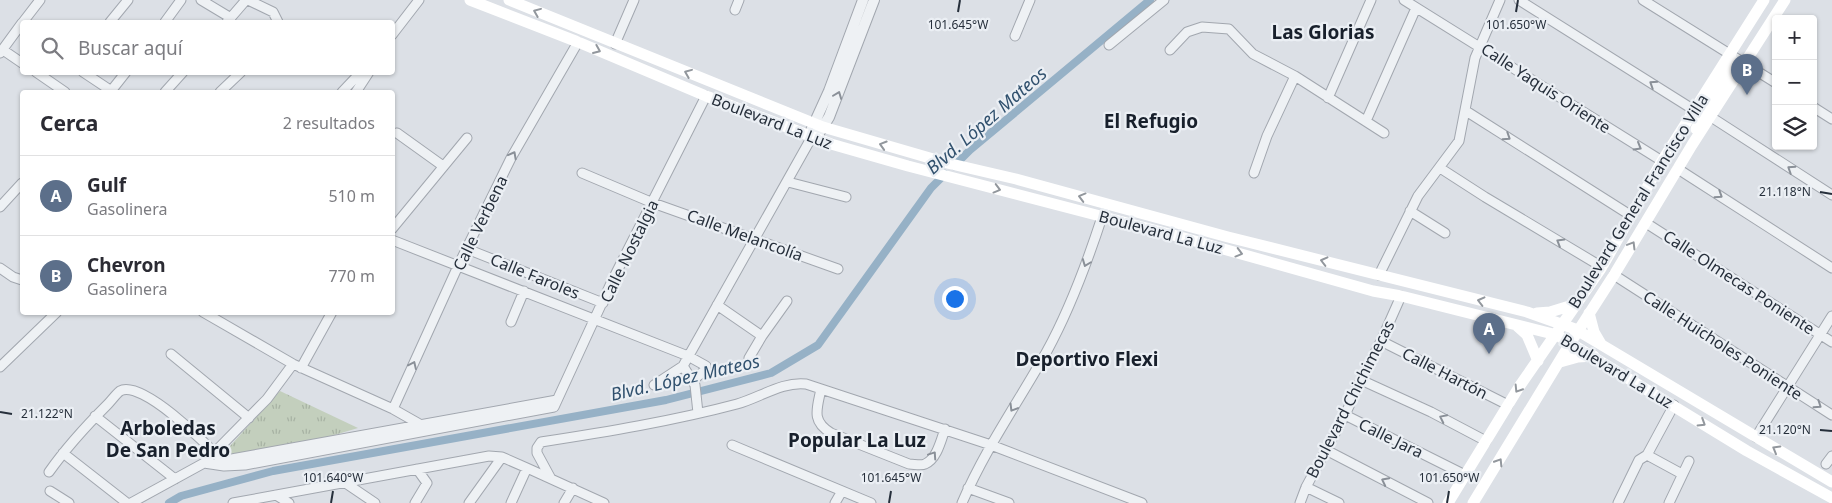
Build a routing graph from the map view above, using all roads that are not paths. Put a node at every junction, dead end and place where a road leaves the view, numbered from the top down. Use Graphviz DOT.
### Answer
graph roads {
  1 [pos="40,0"];
  2 [pos="128,0"];
  3 [pos="181,0"];
  4 [pos="201,0"];
  5 [pos="247,0"];
  6 [pos="419,0"];
  7 [pos="470,0"];
  8 [pos="509,0"];
  9 [pos="634,0"];
  10 [pos="739,0"];
  11 [pos="862,0"];
  12 [pos="874,0"];
  13 [pos="1030,0"];
  14 [pos="1164,0"];
  15 [pos="1371,0"];
  16 [pos="1404,0"];
  17 [pos="1519,0"];
  18 [pos="1642,0"];
  19 [pos="1764,0"];
  20 [pos="1785,0"];
  21 [pos="1499,1"];
  22 [pos="216,3"];
  23 [pos="1416,8"];
  24 [pos="735,10"];
  25 [pos="25,20"];
  26 [pos="112,20"];
  27 [pos="166,20"];
  28 [pos="229,20"];
  29 [pos="278,20"];
  30 [pos="20,27"];
  31 [pos="395,31"];
  32 [pos="1015,36"];
  33 [pos="578,42"];
  34 [pos="615,44"];
  35 [pos="1109,45"];
  36 [pos="1479,46"];
  37 [pos="1170,50"];
  38 [pos="1,52"];
  39 [pos="1730,55"];
  40 [pos="20,62"];
  41 [pos="1745,64"];
  42 [pos="40,75"];
  43 [pos="88,75"];
  44 [pos="124,75"];
  45 [pos="180,75"];
  46 [pos="238,75"];
  47 [pos="358,75"];
  48 [pos="367,75"];
  49 [pos="1295,76"];
  50 [pos="1772,81"];
  51 [pos="62,90"];
  52 [pos="109,90"];
  53 [pos="113,90"];
  54 [pos="168,90"];
  55 [pos="222,90"];
  56 [pos="344,90"];
  57 [pos="357,90"];
  58 [pos="706,96"];
  59 [pos="1328,98"];
  60 [pos="1694,110"];
  61 [pos="1817,110"];
  62 [pos="1466,111"];
  63 [pos="1711,117"];
  64 [pos="1832,119"];
  65 [pos="1366,121"];
  66 [pos="819,125"];
  67 [pos="397,133"];
  68 [pos="1384,133"];
  69 [pos="467,138"];
  70 [pos="811,139"];
  71 [pos="1692,146"];
  72 [pos="913,154"];
  73 [pos="1662,160"];
  74 [pos="443,166"];
  75 [pos="908,166"];
  76 [pos="1440,168"];
  77 [pos="1678,169"];
  78 [pos="582,173"];
  79 [pos="1254,173"];
  80 [pos="788,182"];
  81 [pos="20,185"];
  82 [pos="1832,195"];
  83 [pos="846,197"];
  84 [pos="653,203"];
  85 [pos="0,207"];
  86 [pos="1410,210"];
  87 [pos="1630,216"];
  88 [pos="1102,217"];
  89 [pos="1646,223"];
  90 [pos="395,225"];
  91 [pos="1445,233"];
  92 [pos="755,238"];
  93 [pos="395,241"];
  94 [pos="467,249"];
  95 [pos="458,266"];
  96 [pos="1602,267"];
  97 [pos="0,268"];
  98 [pos="838,268"];
  99 [pos="1832,268"];
  100 [pos="1379,275"];
  101 [pos="1614,275"];
  102 [pos="20,279"];
  103 [pos="1590,285"];
  104 [pos="524,291"];
  105 [pos="1401,296"];
  106 [pos="787,302"];
  107 [pos="603,303"];
  108 [pos="1576,304"];
  109 [pos="718,305"];
  110 [pos="1527,312"];
  111 [pos="1589,313"];
  112 [pos="55,315"];
  113 [pos="208,315"];
  114 [pos="330,315"];
  115 [pos="1832,316"];
  116 [pos="595,320"];
  117 [pos="511,322"];
  118 [pos="1516,325"];
  119 [pos="1570,327"];
  120 [pos="1820,334"];
  121 [pos="762,336"];
  122 [pos="1563,338"];
  123 [pos="1381,341"];
  124 [pos="1832,342"];
  125 [pos="1602,345"];
  126 [pos="171,354"];
  127 [pos="688,356"];
  128 [pos="1594,356"];
  129 [pos="749,358"];
  130 [pos="1538,360"];
  131 [pos="1560,362"];
  132 [pos="297,366"];
  133 [pos="683,366"];
  134 [pos="0,367"];
  135 [pos="1361,380"];
  136 [pos="693,383"];
  137 [pos="654,385"];
  138 [pos="1788,385"];
  139 [pos="821,389"];
  140 [pos="1536,401"];
  141 [pos="555,403"];
  142 [pos="1508,405"];
  143 [pos="1674,405"];
  144 [pos="392,409"];
  145 [pos="698,410"];
  146 [pos="1345,415"];
  147 [pos="1832,415"];
  148 [pos="95,416"];
  149 [pos="249,418"];
  150 [pos="421,424"];
  151 [pos="945,429"];
  152 [pos="430,430"];
  153 [pos="1756,437"];
  154 [pos="1486,441"];
  155 [pos="732,445"];
  156 [pos="991,445"];
  157 [pos="1326,450"];
  158 [pos="62,453"];
  159 [pos="215,453"];
  160 [pos="1832,456"];
  161 [pos="502,457"];
  162 [pos="1643,458"];
  163 [pos="1689,460"];
  164 [pos="204,463"];
  165 [pos="1826,464"];
  166 [pos="527,468"];
  167 [pos="417,469"];
  168 [pos="49,472"];
  169 [pos="1682,474"];
  170 [pos="1465,475"];
  171 [pos="550,478"];
  172 [pos="175,479"];
  173 [pos="344,482"];
  174 [pos="1832,482"];
  175 [pos="1306,487"];
  176 [pos="573,488"];
  177 [pos="968,488"];
  178 [pos="50,490"];
  179 [pos="842,491"];
  180 [pos="276,495"];
  181 [pos="1832,498"];
  182 [pos="69,503"];
  183 [pos="129,503"];
  184 [pos="233,503"];
  185 [pos="289,503"];
  186 [pos="374,503"];
  187 [pos="415,503"];
  188 [pos="469,503"];
  189 [pos="511,503"];
  190 [pos="564,503"];
  191 [pos="604,503"];
  192 [pos="836,503"];
  193 [pos="871,503"];
  194 [pos="962,503"];
  195 [pos="1009,503"];
  196 [pos="1142,503"];
  197 [pos="1300,503"];
  198 [pos="1338,503"];
  199 [pos="1428,503"];
  200 [pos="1448,503"];
  201 [pos="1473,503"];
  202 [pos="1618,503"];
  203 [pos="1669,503"];
  1 -- 25 [label="street"];
  2 -- 26 [label="street"];
  3 -- 27 [label="street"];
  4 -- 22 [label="street"];
  5 -- 28 [label="street"];
  5 -- 29 [label="street"];
  6 -- 31 [label="street"];
  7 -- 33 [label="main road, Boulevard La Luz"];
  34 -- 8 [label="main road, Boulevard La Luz, one-way"];
  9 -- 34 [label="street"];
  10 -- 24 [label="street"];
  11 -- 66 [label="street"];
  66 -- 12 [label="street, one-way"];
  13 -- 32 [label="street"];
  14 -- 35 [label="street"];
  15 -- 59 [label="street"];
  16 -- 23 [label="street, Calle Yaquis Oriente"];
  60 -- 17 [label="street, one-way"];
  18 -- 39 [label="street"];
  19 -- 39 [label="main road, Boulevard General Francisco Villa"];
  20 -- 41 [label="main road, Boulevard General Francisco Villa"];
  21 -- 36 [label="street"];
  22 -- 28 [label="street"];
  23 -- 36 [label="street, Calle Yaquis Oriente"];
  23 -- 65 [label="street"];
  30 -- 38 [label="street"];
  33 -- 58 [label="main road, Boulevard La Luz, one-way"];
  94 -- 33 [label="street, Calle Verbena, one-way"];
  66 -- 34 [label="main road, Boulevard La Luz, one-way"];
  36 -- 62 [label="street"];
  36 -- 73 [label="street, Calle Yaquis Oriente, one-way"];
  37 -- 49 [label="street"];
  38 -- 40 [label="street"];
  39 -- 41 [label="street"];
  39 -- 60 [label="main road, Boulevard General Francisco Villa"];
  39 -- 71 [label="main road"];
  41 -- 50 [label="street"];
  41 -- 63 [label="main road, Boulevard General Francisco Villa"];
  42 -- 51 [label="street"];
  43 -- 52 [label="street"];
  44 -- 53 [label="street"];
  45 -- 54 [label="street"];
  46 -- 55 [label="street"];
  47 -- 56 [label="street"];
  48 -- 57 [label="street"];
  49 -- 59 [label="street"];
  49 -- 79 [label="street"];
  58 -- 70 [label="main road, Boulevard La Luz"];
  58 -- 84 [label="street, Calle Nostalgia"];
  59 -- 65 [label="street"];
  60 -- 73 [label="main road, Boulevard General Francisco Villa"];
  61 -- 64 [label="street"];
  62 -- 76 [label="street"];
  62 -- 87 [label="street, one-way"];
  63 -- 71 [label="main road, Boulevard General Francisco Villa"];
  82 -- 63 [label="street, one-way"];
  65 -- 68 [label="street"];
  66 -- 70 [label="street"];
  72 -- 66 [label="main road, Boulevard La Luz, one-way"];
  67 -- 74 [label="street"];
  69 -- 74 [label="street"];
  70 -- 75 [label="main road, Boulevard La Luz"];
  70 -- 80 [label="street"];
  71 -- 77 [label="main road, Boulevard General Francisco Villa"];
  72 -- 75 [label="main road"];
  100 -- 72 [label="main road, Boulevard La Luz, one-way"];
  73 -- 87 [label="main road, Boulevard General Francisco Villa"];
  74 -- 90 [label="street"];
  75 -- 88 [label="main road, Boulevard La Luz, one-way"];
  76 -- 86 [label="street"];
  96 -- 76 [label="street, one-way"];
  77 -- 89 [label="main road, Boulevard General Francisco Villa"];
  77 -- 99 [label="street, one-way"];
  78 -- 84 [label="street, Calle Melancolía"];
  80 -- 83 [label="street"];
  80 -- 92 [label="street"];
  81 -- 85 [label="street"];
  84 -- 92 [label="street, Calle Melancolía"];
  84 -- 107 [label="street, Calle Nostalgia"];
  86 -- 91 [label="street"];
  86 -- 100 [label="street"];
  87 -- 96 [label="main road, Boulevard General Francisco Villa"];
  88 -- 105 [label="main road, Boulevard La Luz, one-way"];
  88 -- 156 [label="street, one-way"];
  101 -- 89 [label="main road, Boulevard General Francisco Villa, one-way"];
  89 -- 120 [label="street, Calle Olmecas Poniente"];
  92 -- 98 [label="street, Calle Melancolía"];
  92 -- 109 [label="street"];
  93 -- 95 [label="street"];
  94 -- 95 [label="street, Calle Verbena"];
  94 -- 107 [label="street, Calle Faroles"];
  95 -- 104 [label="street"];
  144 -- 95 [label="street, Calle Verbena, one-way"];
  96 -- 103 [label="main road, Boulevard General Francisco Villa"];
  97 -- 102 [label="street"];
  110 -- 100 [label="main road, Boulevard La Luz, one-way"];
  101 -- 111 [label="main road, Boulevard General Francisco Villa"];
  101 -- 138 [label="street, Calle Huicholes Poniente"];
  103 -- 108 [label="main road, Boulevard General Francisco Villa"];
  103 -- 119 [label="main road"];
  104 -- 116 [label="street"];
  104 -- 117 [label="street"];
  105 -- 118 [label="main road, Boulevard La Luz"];
  105 -- 123 [label="street, Boulevard Chichimecas"];
  106 -- 121 [label="street"];
  107 -- 116 [label="street, Calle Nostalgia"];
  108 -- 110 [label="main road"];
  108 -- 119 [label="main road, Boulevard General Francisco Villa"];
  109 -- 121 [label="street"];
  109 -- 127 [label="street"];
  110 -- 119 [label="main road, Boulevard La Luz"];
  111 -- 119 [label="main road, Boulevard General Francisco Villa"];
  111 -- 125 [label="main road"];
  112 -- 134 [label="street"];
  113 -- 132 [label="street"];
  114 -- 132 [label="street"];
  115 -- 120 [label="street"];
  116 -- 127 [label="street"];
  116 -- 141 [label="street, Calle Nostalgia"];
  118 -- 122 [label="main road, Boulevard La Luz"];
  118 -- 130 [label="main road"];
  119 -- 122 [label="main road, Boulevard General Francisco Villa"];
  119 -- 122 [label="main road, Boulevard General Francisco Villa"];
  119 -- 125 [label="main road, Boulevard La Luz"];
  120 -- 124 [label="street, Calle Olmecas Poniente"];
  120 -- 138 [label="street"];
  121 -- 129 [label="street"];
  122 -- 128 [label="main road, Boulevard La Luz"];
  122 -- 130 [label="main road, Boulevard General Francisco Villa"];
  122 -- 131 [label="main road, Boulevard General Francisco Villa"];
  122 -- 140 [label="main road"];
  123 -- 135 [label="street, Boulevard Chichimecas"];
  123 -- 142 [label="street, Calle Hartón"];
  125 -- 153 [label="main road, Boulevard La Luz"];
  126 -- 149 [label="street"];
  127 -- 133 [label="street"];
  127 -- 136 [label="street"];
  128 -- 131 [label="main road"];
  128 -- 143 [label="main road, Boulevard La Luz"];
  130 -- 142 [label="main road, Boulevard General Francisco Villa, one-way"];
  131 -- 140 [label="main road, Boulevard General Francisco Villa"];
  132 -- 144 [label="street"];
  132 -- 149 [label="street"];
  133 -- 136 [label="street"];
  133 -- 137 [label="street"];
  135 -- 146 [label="street, Boulevard Chichimecas"];
  154 -- 135 [label="street, one-way"];
  136 -- 145 [label="street"];
  138 -- 147 [label="street, Calle Huicholes Poniente, one-way"];
  138 -- 153 [label="street"];
  139 -- 145 [label="street"];
  139 -- 151 [label="street"];
  139 -- 151 [label="street, one-way"];
  201 -- 140 [label="main road, Boulevard General Francisco Villa, one-way"];
  141 -- 150 [label="street"];
  141 -- 152 [label="street"];
  142 -- 154 [label="main road, Boulevard General Francisco Villa"];
  143 -- 162 [label="street"];
  143 -- 181 [label="main road, Boulevard La Luz, one-way"];
  144 -- 150 [label="street"];
  145 -- 171 [label="street"];
  146 -- 157 [label="street, Boulevard Chichimecas"];
  146 -- 170 [label="street, Calle Jara"];
  148 -- 158 [label="street"];
  148 -- 159 [label="street"];
  148 -- 172 [label="street"];
  149 -- 159 [label="street"];
  150 -- 152 [label="street"];
  150 -- 159 [label="street"];
  151 -- 156 [label="street"];
  152 -- 164 [label="street"];
  174 -- 153 [label="main road, Boulevard La Luz, one-way"];
  154 -- 170 [label="main road, Boulevard General Francisco Villa"];
  155 -- 179 [label="street"];
  156 -- 177 [label="street"];
  156 -- 196 [label="street"];
  157 -- 175 [label="street, Boulevard Chichimecas"];
  199 -- 157 [label="street, one-way"];
  158 -- 168 [label="street"];
  158 -- 183 [label="street"];
  159 -- 164 [label="street"];
  160 -- 165 [label="street"];
  161 -- 166 [label="street"];
  161 -- 167 [label="street"];
  161 -- 188 [label="street"];
  162 -- 169 [label="street"];
  162 -- 202 [label="street"];
  163 -- 169 [label="street"];
  164 -- 172 [label="street"];
  166 -- 171 [label="street"];
  166 -- 189 [label="street"];
  167 -- 173 [label="street"];
  167 -- 187 [label="street"];
  169 -- 203 [label="street"];
  170 -- 200 [label="main road, Boulevard General Francisco Villa"];
  171 -- 176 [label="street"];
  172 -- 183 [label="street"];
  173 -- 180 [label="street"];
  173 -- 186 [label="street"];
  175 -- 197 [label="street, Boulevard Chichimecas"];
  175 -- 198 [label="street"];
  176 -- 190 [label="street"];
  176 -- 191 [label="street"];
  177 -- 194 [label="street"];
  177 -- 195 [label="street"];
  178 -- 182 [label="street"];
  179 -- 192 [label="street"];
  179 -- 193 [label="street"];
  180 -- 184 [label="street"];
  180 -- 185 [label="street"];
}
